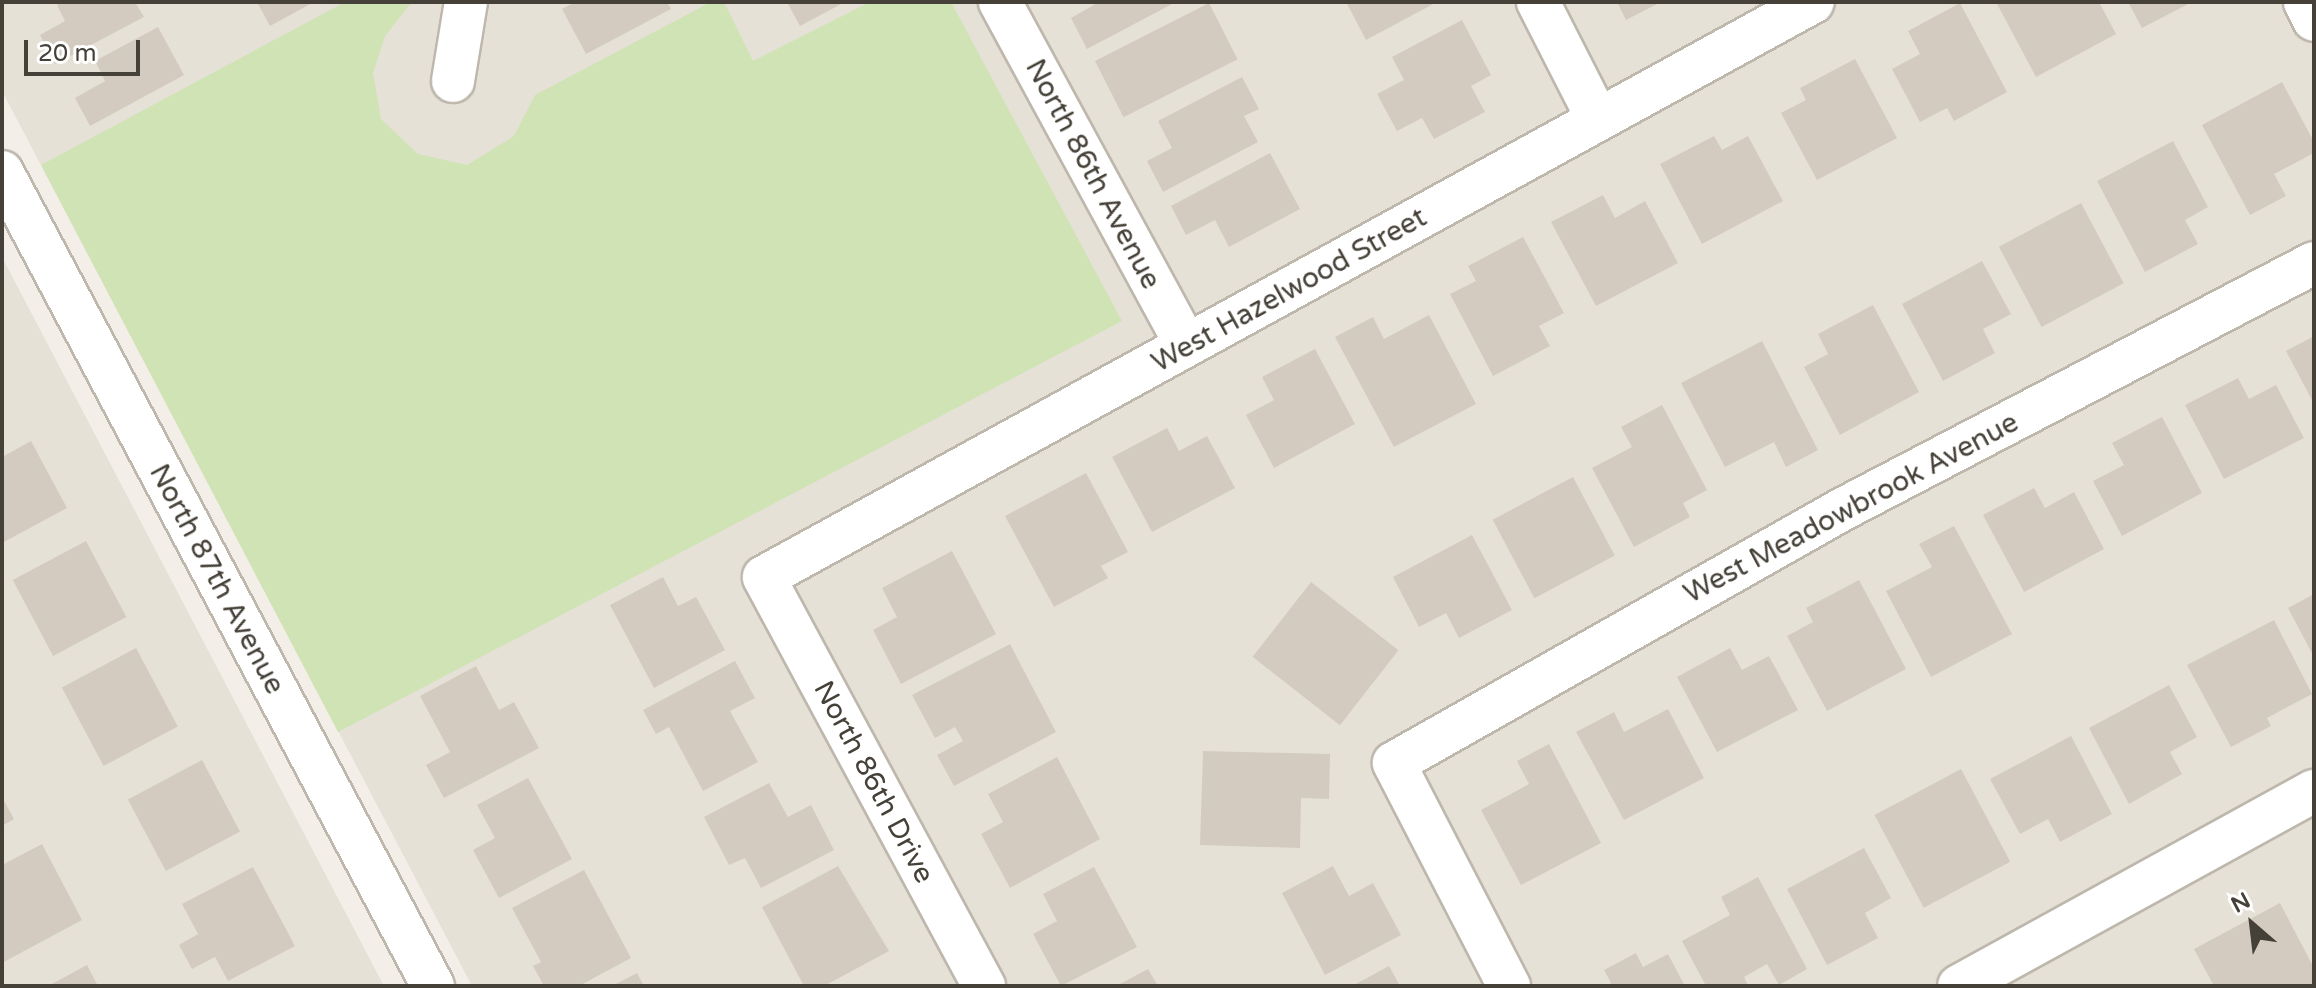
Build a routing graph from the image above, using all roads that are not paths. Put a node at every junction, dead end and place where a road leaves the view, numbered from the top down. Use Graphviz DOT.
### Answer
graph roads {
  1 [pos="466,2"];
  2 [pos="1000,2"];
  3 [pos="1538,2"];
  4 [pos="1813,2"];
  5 [pos="2305,2"];
  6 [pos="2314,20"];
  7 [pos="453,81"];
  8 [pos="1598,120"];
  9 [pos="2,172"];
  10 [pos="2314,263"];
  11 [pos="1186,345"];
  12 [pos="764,577"];
  13 [pos="2311,799"];
  14 [pos="433,986"];
  15 [pos="984,986"];
  16 [pos="1509,986"];
  17 [pos="1959,986"];
  1 -- 7 [label="street"];
  2 -- 11 [label="street, North 86th Avenue"];
  3 -- 8 [label="street"];
  4 -- 8 [label="street, West Hazelwood Street"];
  5 -- 6 [label="street"];
  8 -- 11 [label="street, West Hazelwood Street"];
  9 -- 14 [label="street, North 87th Avenue"];
  10 -- 16 [label="street, West Meadowbrook Avenue"];
  11 -- 12 [label="street, West Hazelwood Street"];
  12 -- 15 [label="street, North 86th Drive"];
  13 -- 17 [label="street"];
}
